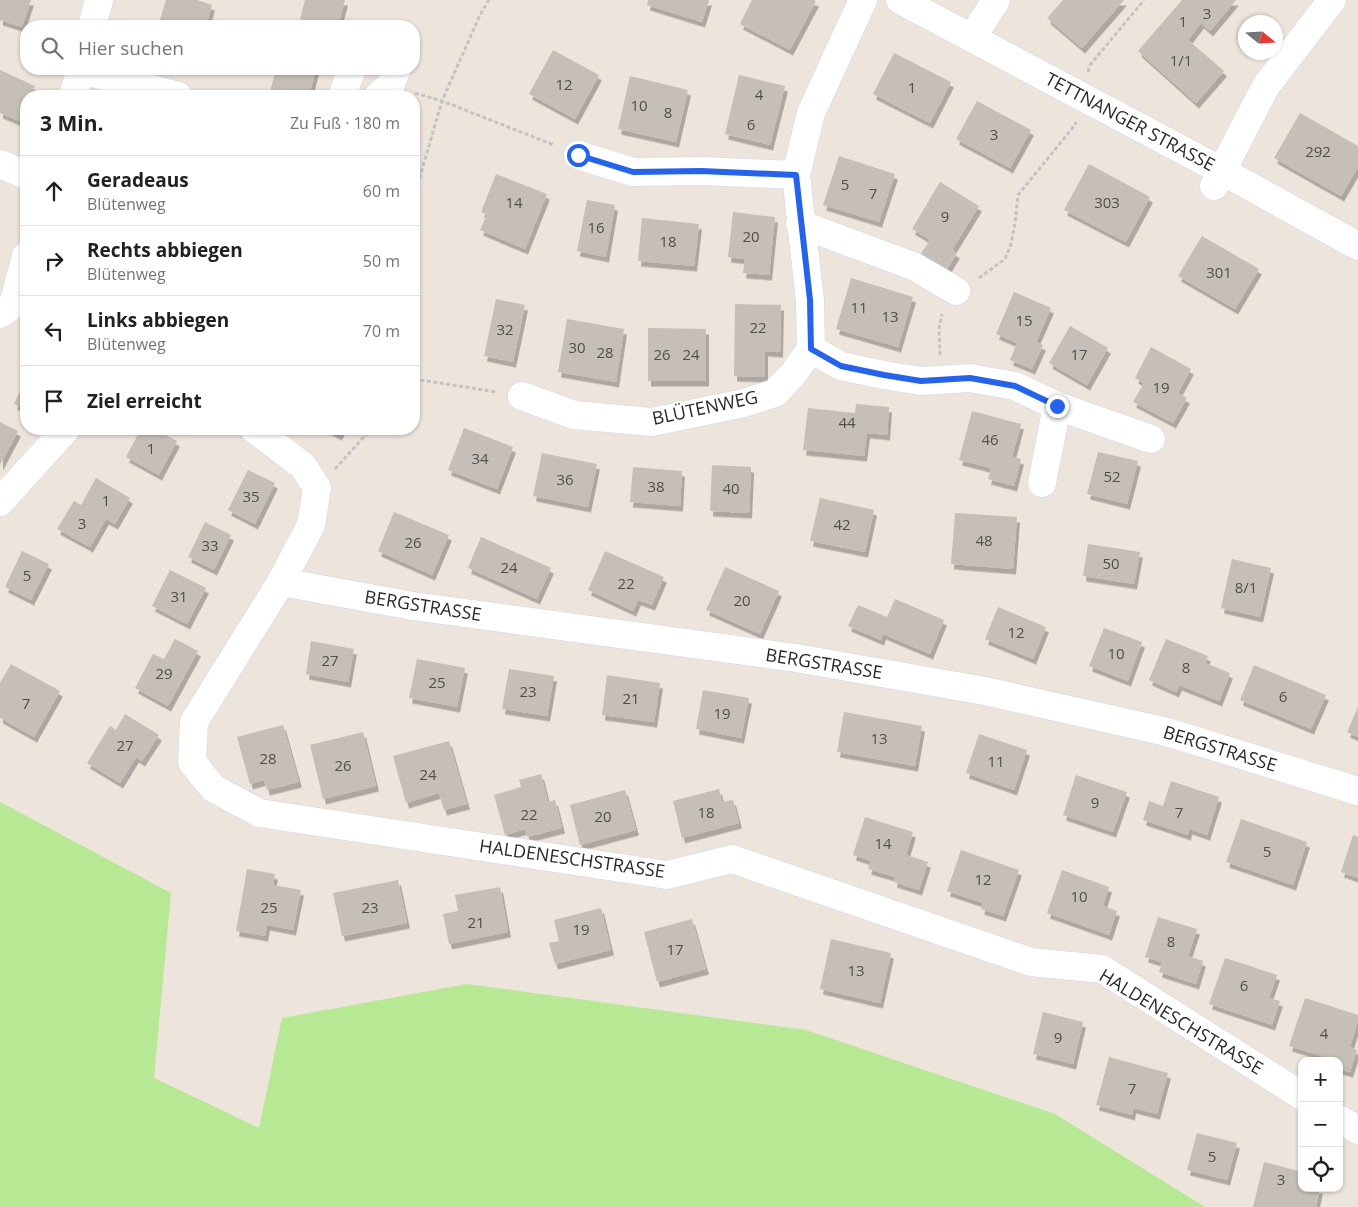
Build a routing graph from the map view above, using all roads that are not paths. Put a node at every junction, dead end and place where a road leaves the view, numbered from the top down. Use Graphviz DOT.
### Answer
graph roads {
  1 [pos="98,0"];
  2 [pos="863,0"];
  3 [pos="900,0"];
  4 [pos="996,0"];
  5 [pos="1332,0"];
  6 [pos="93,20"];
  7 [pos="972,38"];
  8 [pos="79,75"];
  9 [pos="100,75"];
  10 [pos="350,75"];
  11 [pos="395,75"];
  12 [pos="75,90"];
  13 [pos="156,90"];
  14 [pos="344,90"];
  15 [pos="385,90"];
  16 [pos="578,155"];
  17 [pos="0,164"];
  18 [pos="20,172"];
  19 [pos="796,175"];
  20 [pos="1218,179"];
  21 [pos="800,224"];
  22 [pos="1358,246"];
  23 [pos="20,281"];
  24 [pos="956,291"];
  25 [pos="13,310"];
  26 [pos="811,349"];
  27 [pos="522,396"];
  28 [pos="1057,406"];
  29 [pos="61,435"];
  30 [pos="262,435"];
  31 [pos="1151,439"];
  32 [pos="1042,483"];
  33 [pos="0,502"];
  34 [pos="281,582"];
  35 [pos="1358,791"];
  36 [pos="1298,1093"];
  37 [pos="1343,1121"];
  38 [pos="1358,1130"];
  1 -- 6 [label="street"];
  2 -- 19 [label="street"];
  3 -- 7 [label="street, TETTNANGER STRASSE"];
  4 -- 7 [label="street"];
  5 -- 20 [label="street"];
  7 -- 20 [label="street, TETTNANGER STRASSE"];
  8 -- 12 [label="street"];
  9 -- 13 [label="street"];
  10 -- 14 [label="street"];
  11 -- 15 [label="street"];
  16 -- 19 [label="street"];
  17 -- 18 [label="street"];
  19 -- 21 [label="street"];
  20 -- 22 [label="street, TETTNANGER STRASSE"];
  21 -- 24 [label="street"];
  21 -- 26 [label="street"];
  23 -- 25 [label="street"];
  26 -- 27 [label="street, BLÜTENWEG"];
  26 -- 28 [label="street"];
  28 -- 31 [label="street"];
  28 -- 32 [label="street"];
  29 -- 33 [label="street"];
  30 -- 34 [label="street, HALDENESCHSTRASSE"];
  34 -- 35 [label="street, BERGSTRASSE"];
  34 -- 36 [label="street, HALDENESCHSTRASSE"];
  37 -- 38 [label="street"];
}
